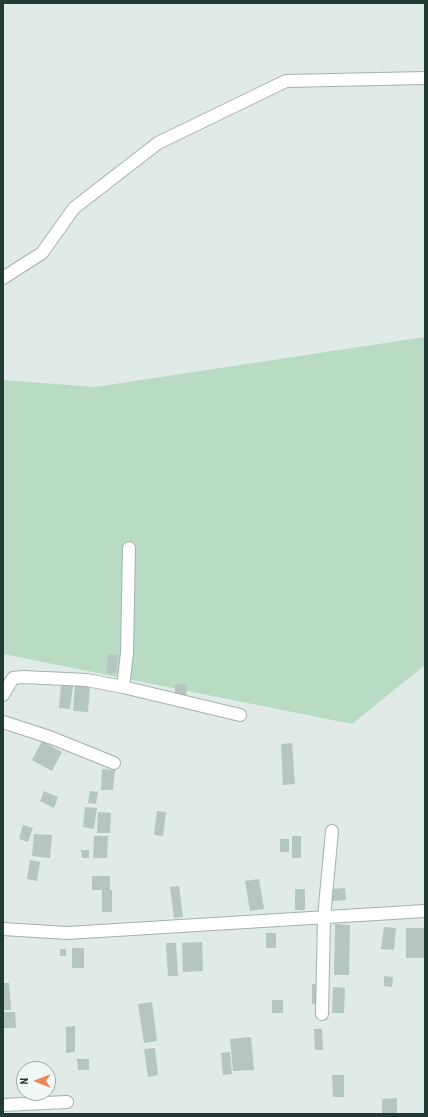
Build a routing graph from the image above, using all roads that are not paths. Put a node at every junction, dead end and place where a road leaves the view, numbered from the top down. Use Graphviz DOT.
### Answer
graph roads {
  1 [pos="425,78"];
  2 [pos="3,278"];
  3 [pos="130,548"];
  4 [pos="123,687"];
  5 [pos="3,695"];
  6 [pos="240,715"];
  7 [pos="3,722"];
  8 [pos="114,763"];
  9 [pos="332,831"];
  10 [pos="425,910"];
  11 [pos="324,917"];
  12 [pos="3,929"];
  13 [pos="322,1014"];
  14 [pos="67,1102"];
  15 [pos="3,1104"];
  1 -- 2 [label="street"];
  3 -- 4 [label="street"];
  4 -- 5 [label="street"];
  4 -- 6 [label="street"];
  7 -- 8 [label="street"];
  9 -- 11 [label="street"];
  10 -- 11 [label="street"];
  11 -- 12 [label="street"];
  11 -- 13 [label="street"];
  14 -- 15 [label="street"];
}
